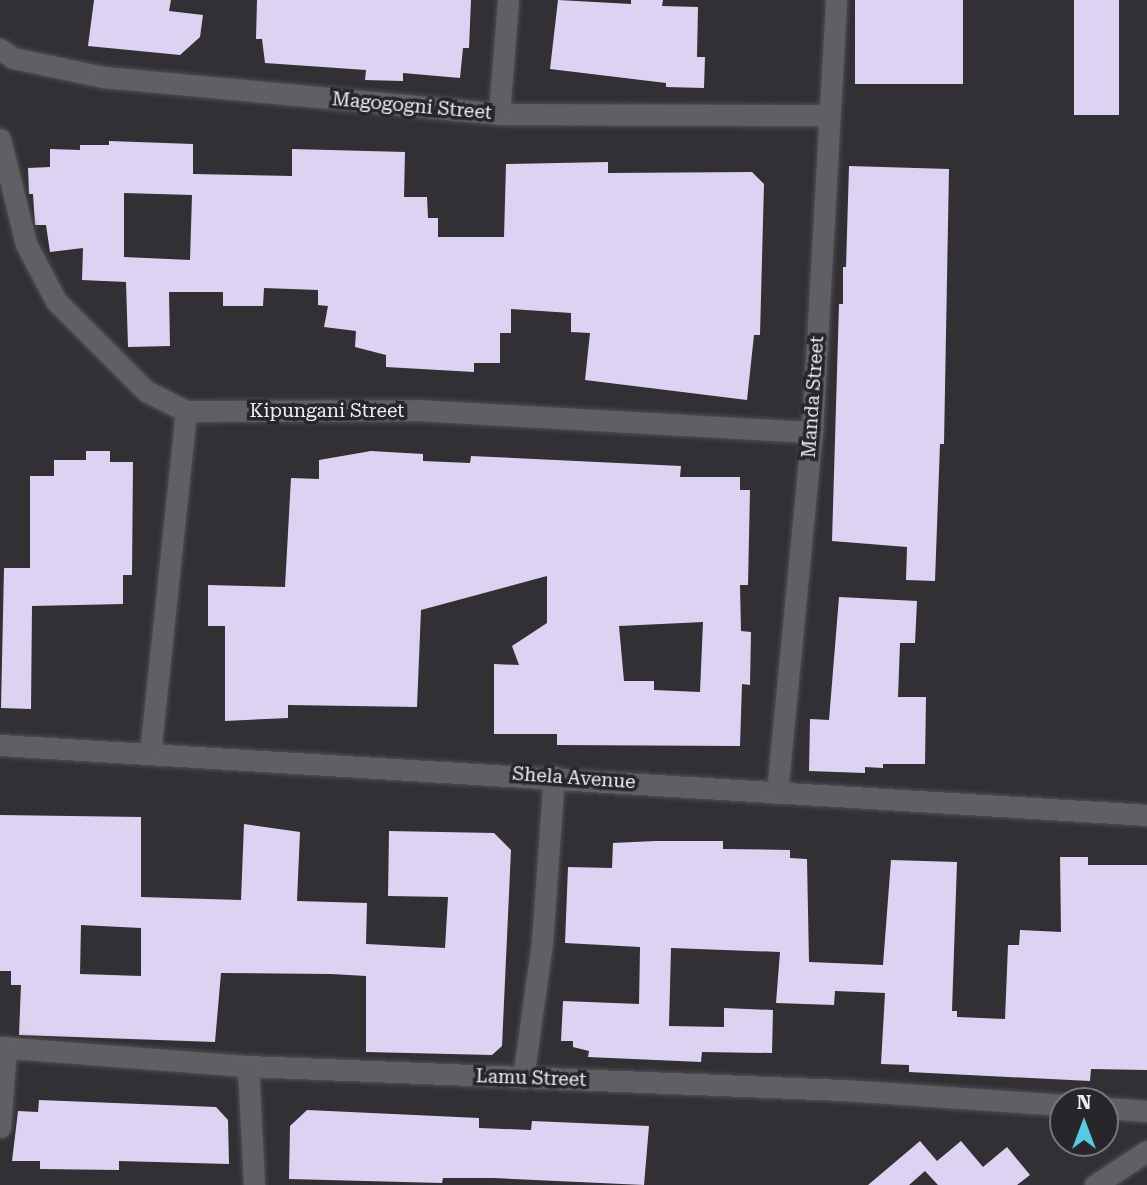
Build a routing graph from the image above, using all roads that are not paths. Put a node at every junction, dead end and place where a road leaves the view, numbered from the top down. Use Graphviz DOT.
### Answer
graph roads {
  1 [pos="508,0"];
  2 [pos="836,0"];
  3 [pos="0,49"];
  4 [pos="499,114"];
  5 [pos="829,115"];
  6 [pos="0,139"];
  7 [pos="186,411"];
  8 [pos="812,432"];
  9 [pos="0,745"];
  10 [pos="150,754"];
  11 [pos="554,776"];
  12 [pos="777,793"];
  13 [pos="1147,815"];
  14 [pos="3,1047"];
  15 [pos="248,1066"];
  16 [pos="523,1077"];
  17 [pos="1049,1104"];
  18 [pos="1119,1109"];
  19 [pos="1147,1111"];
  20 [pos="0,1127"];
  21 [pos="1147,1151"];
  22 [pos="254,1185"];
  23 [pos="1095,1185"];
  1 -- 4 [label="street"];
  2 -- 5 [label="street, Manda Street"];
  3 -- 4 [label="street, Magogogni Street"];
  4 -- 5 [label="street, Magogogni Street"];
  5 -- 8 [label="street, Manda Street"];
  6 -- 7 [label="street, Kipungani Street"];
  7 -- 8 [label="street, Kipungani Street"];
  7 -- 10 [label="street"];
  8 -- 12 [label="street, Manda Street"];
  9 -- 10 [label="street, Shela Avenue"];
  10 -- 11 [label="street, Shela Avenue"];
  11 -- 12 [label="street, Shela Avenue"];
  11 -- 16 [label="street"];
  12 -- 13 [label="street, Shela Avenue"];
  14 -- 15 [label="street, Lamu Street"];
  14 -- 20 [label="street"];
  15 -- 16 [label="street, Lamu Street"];
  15 -- 22 [label="street"];
  16 -- 17 [label="street, Lamu Street"];
  18 -- 19 [label="street"];
  21 -- 23 [label="street"];
}
